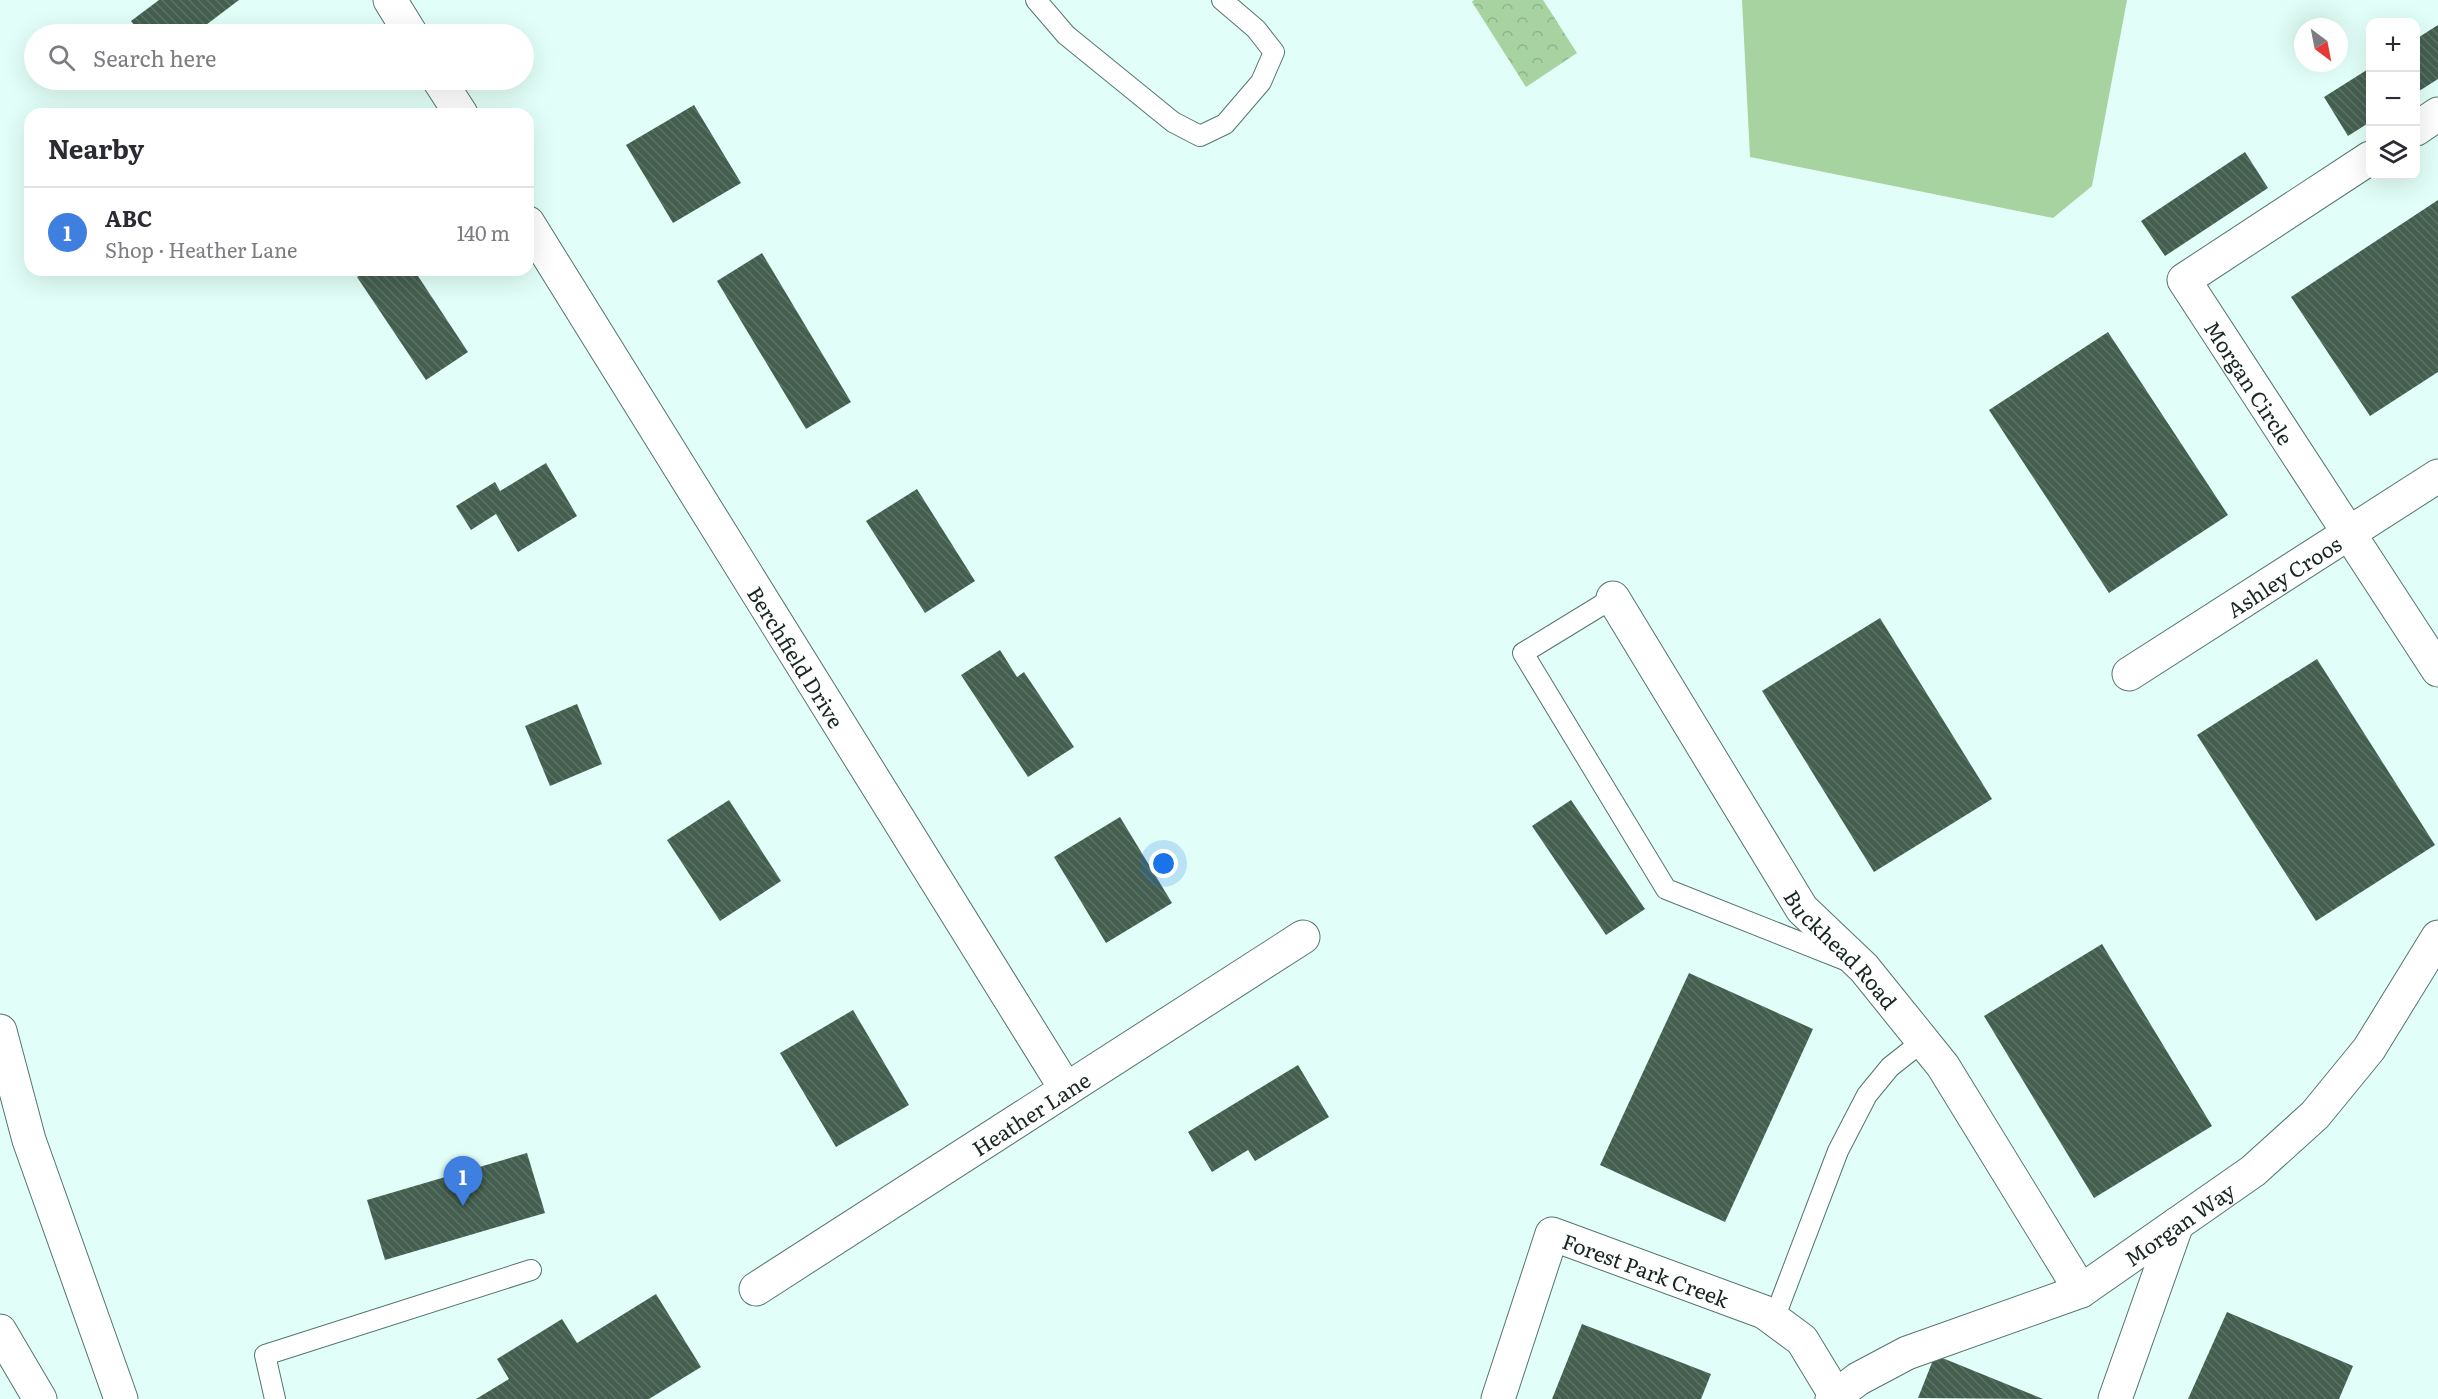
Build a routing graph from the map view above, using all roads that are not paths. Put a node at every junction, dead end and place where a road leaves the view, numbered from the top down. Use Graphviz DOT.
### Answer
graph roads {
  1 [pos="390,0"];
  2 [pos="1036,0"];
  3 [pos="1222,0"];
  4 [pos="405,24"];
  5 [pos="445,90"];
  6 [pos="457,108"];
  7 [pos="2438,114"];
  8 [pos="2420,126"];
  9 [pos="2366,161"];
  10 [pos="534,232"];
  11 [pos="2438,476"];
  12 [pos="2349,534"];
  13 [pos="1612,598"];
  14 [pos="2438,670"];
  15 [pos="2129,674"];
  16 [pos="1303,937"];
  17 [pos="2438,937"];
  18 [pos="1864,968"];
  19 [pos="0,1031"];
  20 [pos="1923,1041"];
  21 [pos="1066,1089"];
  22 [pos="2177,1224"];
  23 [pos="531,1270"];
  24 [pos="756,1289"];
  25 [pos="2081,1291"];
  26 [pos="1774,1319"];
  27 [pos="0,1331"];
  28 [pos="1844,1396"];
  29 [pos="40,1399"];
  30 [pos="121,1399"];
  31 [pos="275,1399"];
  32 [pos="1498,1399"];
  33 [pos="2115,1399"];
  1 -- 4 [label="street"];
  2 -- 3 [label="lane"];
  5 -- 6 [label="street"];
  7 -- 8 [label="street"];
  9 -- 12 [label="street, Morgan Circle"];
  10 -- 21 [label="street, Berchfield Drive"];
  11 -- 12 [label="street, Ashley Croos"];
  12 -- 14 [label="street, Morgan Circle"];
  12 -- 15 [label="street, Ashley Croos"];
  13 -- 18 [label="street, Buckhead Road"];
  13 -- 18 [label="lane"];
  16 -- 21 [label="street, Heather Lane"];
  17 -- 22 [label="street, Morgan Way"];
  18 -- 20 [label="street, Buckhead Road"];
  19 -- 30 [label="street"];
  20 -- 25 [label="street, Buckhead Road"];
  20 -- 26 [label="lane"];
  21 -- 24 [label="street, Heather Lane"];
  22 -- 25 [label="street, Morgan Way"];
  22 -- 33 [label="street"];
  23 -- 31 [label="lane"];
  25 -- 28 [label="street, Morgan Way"];
  26 -- 28 [label="street, Forest Park Creek"];
  26 -- 32 [label="street, Forest Park Creek"];
  27 -- 29 [label="street"];
}
